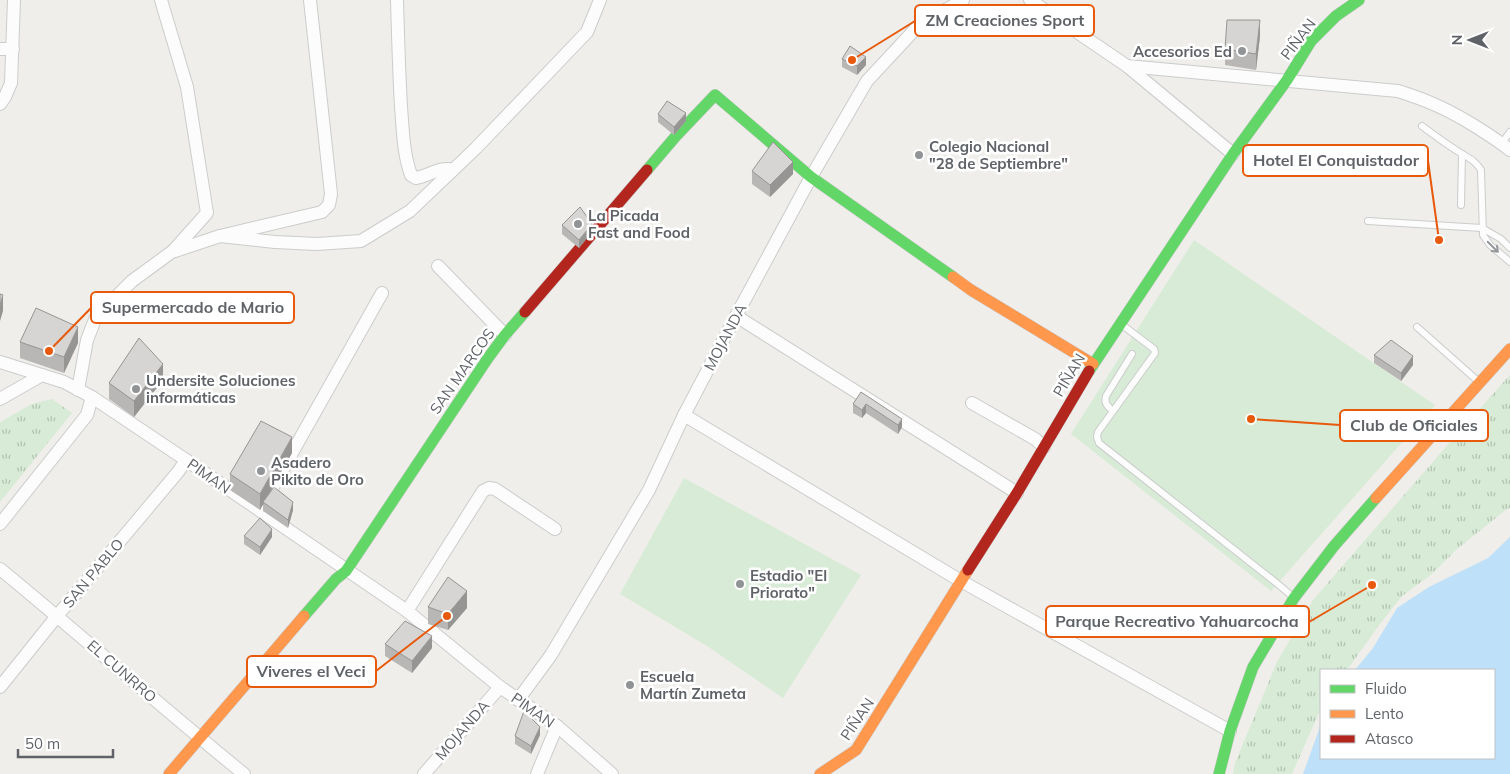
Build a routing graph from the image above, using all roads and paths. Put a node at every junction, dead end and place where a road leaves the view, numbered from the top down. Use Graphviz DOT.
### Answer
graph roads {
  1 [pos="14,0"];
  2 [pos="161,0"];
  3 [pos="310,0"];
  4 [pos="398,0"];
  5 [pos="600,0"];
  6 [pos="963,0"];
  7 [pos="1030,0"];
  8 [pos="1359,0"];
  9 [pos="6,49"];
  10 [pos="1127,66"];
  11 [pos="1287,80"];
  12 [pos="0,104"];
  13 [pos="1422,126"];
  14 [pos="1510,132"];
  15 [pos="1506,146"];
  16 [pos="1232,154"];
  17 [pos="1462,154"];
  18 [pos="453,170"];
  19 [pos="811,177"];
  20 [pos="1461,205"];
  21 [pos="1368,221"];
  22 [pos="1482,228"];
  23 [pos="220,236"];
  24 [pos="1510,248"];
  25 [pos="173,252"];
  26 [pos="1510,262"];
  27 [pos="438,266"];
  28 [pos="382,293"];
  29 [pos="736,316"];
  30 [pos="1120,323"];
  31 [pos="1417,327"];
  32 [pos="505,335"];
  33 [pos="1510,349"];
  34 [pos="1132,354"];
  35 [pos="0,362"];
  36 [pos="1092,364"];
  37 [pos="42,375"];
  38 [pos="1480,382"];
  39 [pos="78,390"];
  40 [pos="92,397"];
  41 [pos="0,399"];
  42 [pos="972,402"];
  43 [pos="1113,410"];
  44 [pos="684,414"];
  45 [pos="1044,447"];
  46 [pos="186,460"];
  47 [pos="1017,493"];
  48 [pos="260,510"];
  49 [pos="0,524"];
  50 [pos="555,529"];
  51 [pos="0,569"];
  52 [pos="346,571"];
  53 [pos="960,581"];
  54 [pos="1294,598"];
  55 [pos="407,611"];
  56 [pos="57,616"];
  57 [pos="0,687"];
  58 [pos="500,687"];
  59 [pos="518,700"];
  60 [pos="557,726"];
  61 [pos="1230,731"];
  62 [pos="199,738"];
  63 [pos="169,774"];
  64 [pos="244,774"];
  65 [pos="424,774"];
  66 [pos="537,774"];
  67 [pos="612,774"];
  68 [pos="820,774"];
  69 [pos="1220,774"];
  1 -- 9 [label="street"];
  2 -- 25 [label="street"];
  3 -- 23 [label="street"];
  4 -- 18 [label="street"];
  5 -- 18 [label="street"];
  6 -- 19 [label="street, MOJANDA"];
  7 -- 10 [label="street"];
  8 -- 11 [label="street, PIÑAN"];
  9 -- 12 [label="street"];
  10 -- 11 [label="street"];
  10 -- 16 [label="street"];
  11 -- 15 [label="street"];
  11 -- 16 [label="street, PIÑAN"];
  13 -- 17 [label="lane"];
  14 -- 15 [label="lane"];
  16 -- 30 [label="street, PIÑAN"];
  17 -- 20 [label="lane"];
  17 -- 22 [label="lane"];
  18 -- 23 [label="street"];
  19 -- 29 [label="street, MOJANDA"];
  19 -- 32 [label="street, SAN MARCOS"];
  19 -- 36 [label="street"];
  21 -- 22 [label="lane"];
  22 -- 24 [label="lane"];
  22 -- 26 [label="lane, one-way"];
  23 -- 25 [label="street"];
  25 -- 39 [label="street"];
  27 -- 32 [label="street"];
  28 -- 48 [label="street"];
  29 -- 44 [label="street, MOJANDA"];
  29 -- 47 [label="street"];
  30 -- 36 [label="street, PIÑAN"];
  30 -- 43 [label="lane"];
  31 -- 38 [label="lane"];
  32 -- 52 [label="street, SAN MARCOS"];
  33 -- 38 [label="street"];
  34 -- 43 [label="lane"];
  35 -- 37 [label="street, PIMAN"];
  36 -- 45 [label="street, PIÑAN"];
  37 -- 39 [label="street, PIMAN"];
  37 -- 41 [label="street"];
  38 -- 54 [label="street"];
  39 -- 40 [label="street, PIMAN"];
  40 -- 46 [label="street, PIMAN"];
  40 -- 49 [label="street"];
  42 -- 45 [label="street"];
  43 -- 54 [label="lane"];
  44 -- 53 [label="street"];
  44 -- 59 [label="street, MOJANDA"];
  45 -- 47 [label="street, PIÑAN"];
  46 -- 48 [label="street, PIMAN"];
  46 -- 56 [label="street, SAN PABLO"];
  47 -- 53 [label="street, PIÑAN"];
  48 -- 52 [label="street, PIMAN"];
  50 -- 55 [label="street"];
  51 -- 56 [label="street, EL CUNRRO"];
  52 -- 55 [label="street, PIMAN"];
  52 -- 62 [label="street, SAN MARCOS"];
  53 -- 61 [label="street"];
  53 -- 68 [label="street, PIÑAN"];
  54 -- 61 [label="street"];
  55 -- 58 [label="street, PIMAN"];
  56 -- 57 [label="street, SAN PABLO"];
  56 -- 62 [label="street, EL CUNRRO"];
  58 -- 59 [label="street, PIMAN"];
  58 -- 65 [label="street, MOJANDA"];
  59 -- 60 [label="street, PIMAN"];
  60 -- 66 [label="street"];
  60 -- 67 [label="street, PIMAN"];
  61 -- 69 [label="street"];
  62 -- 63 [label="street, SAN MARCOS"];
  62 -- 64 [label="street, EL CUNRRO"];
}
